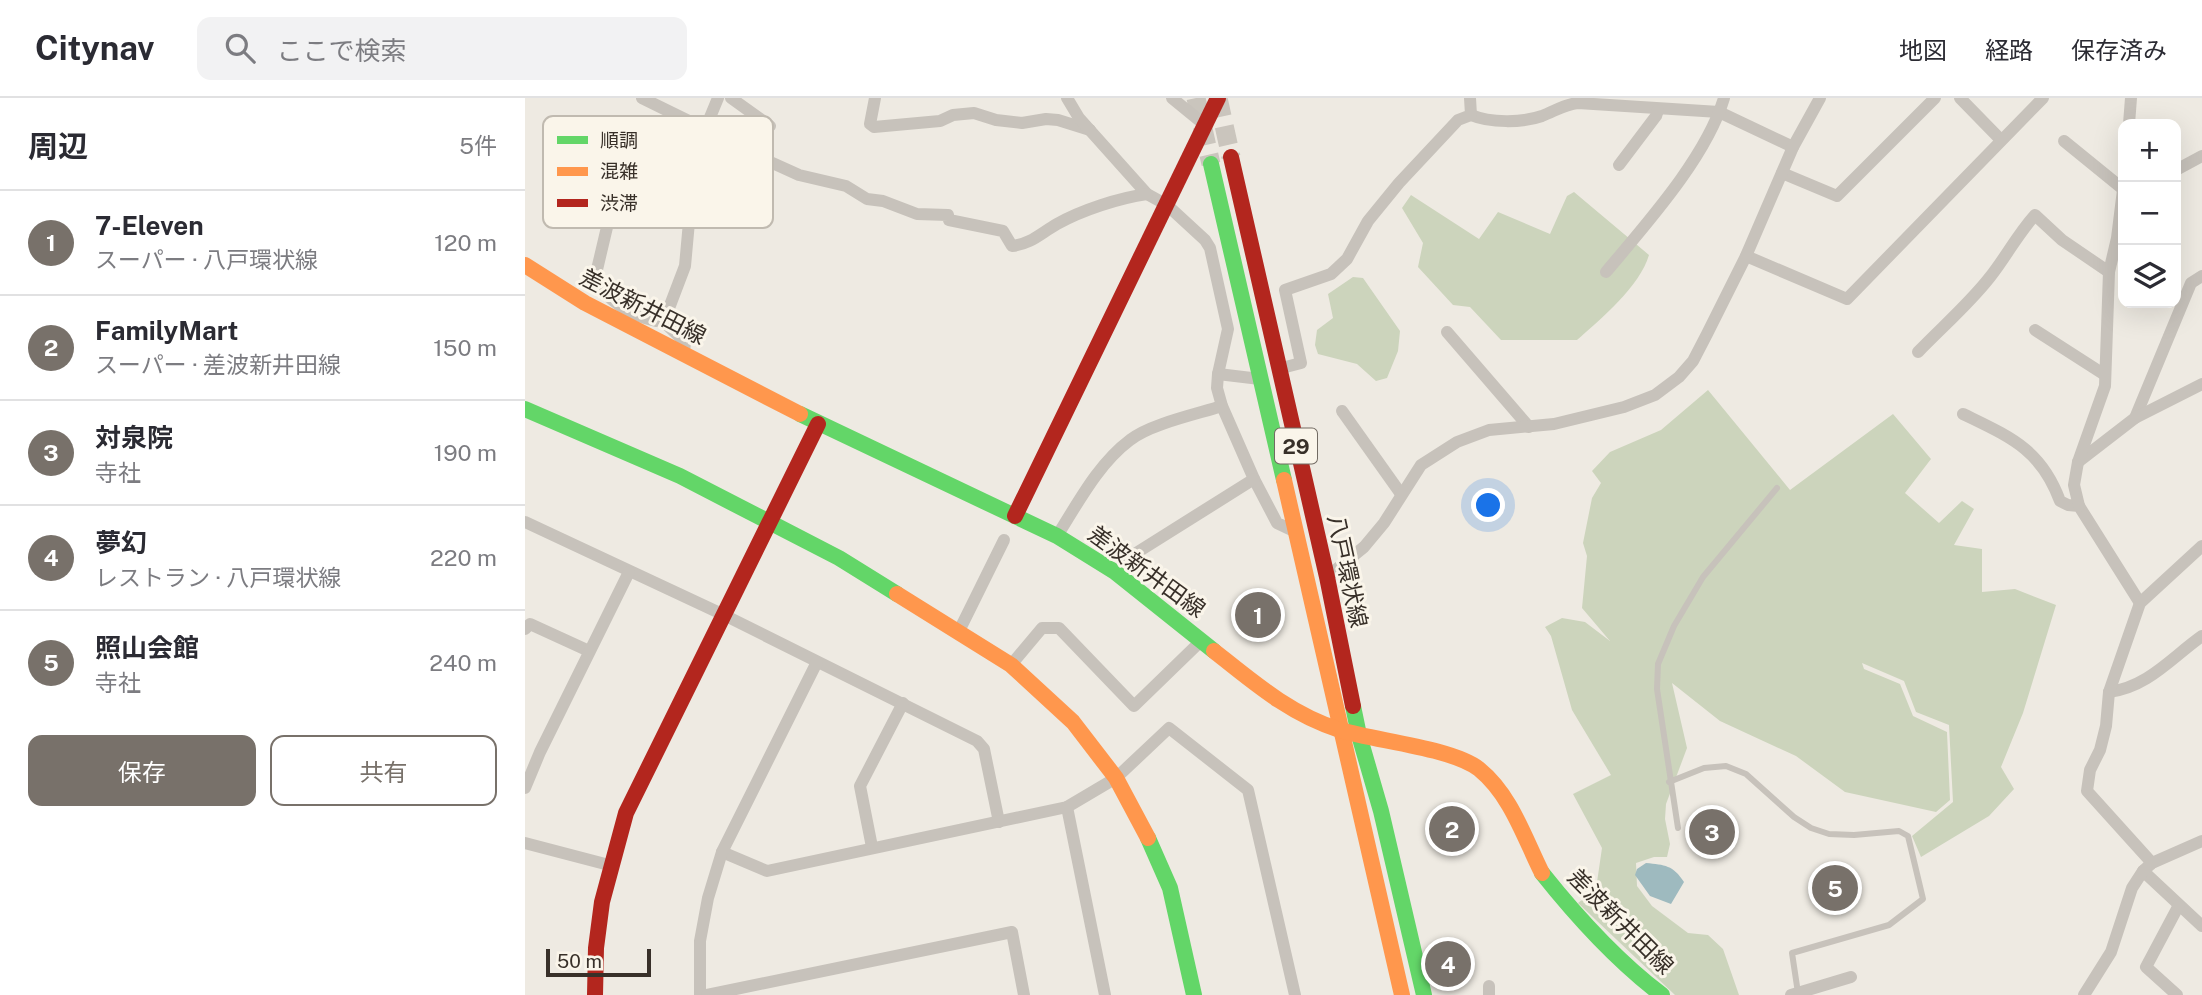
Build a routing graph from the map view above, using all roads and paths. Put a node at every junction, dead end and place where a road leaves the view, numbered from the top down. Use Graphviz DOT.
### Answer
graph roads {
  1 [pos="642,98"];
  2 [pos="718,98"];
  3 [pos="731,98"];
  4 [pos="875,98"];
  5 [pos="1067,98"];
  6 [pos="1172,98"];
  7 [pos="1218,98"];
  8 [pos="1470,98"];
  9 [pos="1724,98"];
  10 [pos="1820,98"];
  11 [pos="1935,98"];
  12 [pos="1960,98"];
  13 [pos="2043,98"];
  14 [pos="2131,98"];
  15 [pos="1601,102"];
  16 [pos="1658,110"];
  17 [pos="1720,112"];
  18 [pos="1471,115"];
  19 [pos="677,116"];
  20 [pos="710,116"];
  21 [pos="755,116"];
  22 [pos="2129,119"];
  23 [pos="1205,125"];
  24 [pos="1090,130"];
  25 [pos="2001,140"];
  26 [pos="2064,141"];
  27 [pos="1793,147"];
  28 [pos="2202,156"];
  29 [pos="1231,157"];
  30 [pos="773,163"];
  31 [pos="1211,164"];
  32 [pos="1619,165"];
  33 [pos="2181,167"];
  34 [pos="1782,173"];
  35 [pos="2118,185"];
  36 [pos="1147,194"];
  37 [pos="1167,205"];
  38 [pos="607,228"];
  39 [pos="688,228"];
  40 [pos="2118,230"];
  41 [pos="1746,256"];
  42 [pos="525,265"];
  43 [pos="1606,272"];
  44 [pos="2109,272"];
  45 [pos="2202,276"];
  46 [pos="666,316"];
  47 [pos="629,319"];
  48 [pos="2035,330"];
  49 [pos="1447,332"];
  50 [pos="1918,352"];
  51 [pos="684,353"];
  52 [pos="1278,369"];
  53 [pos="1218,374"];
  54 [pos="2105,375"];
  55 [pos="1260,379"];
  56 [pos="2202,384"];
  57 [pos="1222,406"];
  58 [pos="1342,411"];
  59 [pos="1963,414"];
  60 [pos="527,415"];
  61 [pos="2135,418"];
  62 [pos="818,424"];
  63 [pos="1529,427"];
  64 [pos="2078,462"];
  65 [pos="1254,479"];
  66 [pos="1777,488"];
  67 [pos="1401,494"];
  68 [pos="2079,506"];
  69 [pos="1015,516"];
  70 [pos="769,521"];
  71 [pos="525,523"];
  72 [pos="1296,532"];
  73 [pos="1057,536"];
  74 [pos="1004,540"];
  75 [pos="2202,546"];
  76 [pos="629,572"];
  77 [pos="1115,572"];
  78 [pos="1327,577"];
  79 [pos="2140,603"];
  80 [pos="724,615"];
  81 [pos="525,629"];
  82 [pos="959,631"];
  83 [pos="2202,636"];
  84 [pos="1202,640"];
  85 [pos="589,651"];
  86 [pos="817,662"];
  87 [pos="1011,665"];
  88 [pos="2109,692"];
  89 [pos="903,703"];
  90 [pos="1340,730"];
  91 [pos="1359,735"];
  92 [pos="1116,778"];
  93 [pos="1669,782"];
  94 [pos="525,788"];
  95 [pos="1067,807"];
  96 [pos="999,822"];
  97 [pos="1678,828"];
  98 [pos="2202,841"];
  99 [pos="525,843"];
  100 [pos="872,847"];
  101 [pos="722,852"];
  102 [pos="609,865"];
  103 [pos="2148,867"];
  104 [pos="2179,905"];
  105 [pos="2202,926"];
  106 [pos="1851,977"];
  107 [pos="1795,994"];
  108 [pos="595,995"];
  109 [pos="700,995"];
  110 [pos="707,995"];
  111 [pos="1024,995"];
  112 [pos="1105,995"];
  113 [pos="1195,995"];
  114 [pos="1295,995"];
  115 [pos="1402,995"];
  116 [pos="1424,995"];
  117 [pos="1662,995"];
  118 [pos="2084,995"];
  119 [pos="2177,995"];
  1 -- 19 [label="street"];
  2 -- 20 [label="street"];
  3 -- 21 [label="street"];
  4 -- 24 [label="street"];
  5 -- 24 [label="street"];
  6 -- 23 [label="street"];
  7 -- 23 [label="main road"];
  8 -- 18 [label="street"];
  9 -- 17 [label="street"];
  10 -- 27 [label="street"];
  11 -- 34 [label="street"];
  12 -- 25 [label="street"];
  13 -- 25 [label="street"];
  14 -- 22 [label="street"];
  15 -- 16 [label="street"];
  15 -- 18 [label="street"];
  16 -- 17 [label="street"];
  16 -- 32 [label="street"];
  17 -- 27 [label="street"];
  17 -- 43 [label="street"];
  18 -- 52 [label="street"];
  23 -- 37 [label="main road"];
  24 -- 36 [label="street"];
  25 -- 41 [label="street"];
  26 -- 35 [label="street"];
  27 -- 34 [label="street"];
  28 -- 33 [label="street"];
  29 -- 52 [label="main road, 八戸環状線 / 29"];
  30 -- 36 [label="street"];
  31 -- 55 [label="main road, 八戸環状線 / 29"];
  34 -- 41 [label="street"];
  36 -- 37 [label="street"];
  37 -- 53 [label="street"];
  37 -- 69 [label="main road"];
  38 -- 47 [label="street"];
  39 -- 46 [label="street"];
  40 -- 44 [label="street"];
  41 -- 63 [label="street"];
  42 -- 47 [label="main road, 差波新井田線"];
  44 -- 50 [label="street"];
  44 -- 54 [label="street"];
  45 -- 61 [label="street"];
  46 -- 47 [label="street"];
  46 -- 51 [label="street"];
  47 -- 51 [label="main road, 差波新井田線"];
  48 -- 54 [label="street"];
  49 -- 63 [label="street"];
  51 -- 62 [label="main road, 差波新井田線"];
  52 -- 78 [label="main road, 八戸環状線 / 29"];
  53 -- 55 [label="street"];
  53 -- 57 [label="street"];
  54 -- 64 [label="street"];
  55 -- 72 [label="main road, 八戸環状線 / 29"];
  56 -- 61 [label="street"];
  57 -- 65 [label="street"];
  57 -- 73 [label="street"];
  58 -- 67 [label="street"];
  59 -- 68 [label="street"];
  60 -- 70 [label="main road"];
  61 -- 64 [label="street"];
  62 -- 69 [label="main road, 差波新井田線"];
  62 -- 70 [label="main road"];
  63 -- 67 [label="street"];
  64 -- 68 [label="street"];
  65 -- 72 [label="street"];
  65 -- 77 [label="street"];
  66 -- 93 [label="lane"];
  67 -- 78 [label="street"];
  68 -- 79 [label="street"];
  69 -- 73 [label="main road, 差波新井田線"];
  70 -- 80 [label="main road"];
  70 -- 82 [label="main road"];
  71 -- 76 [label="street"];
  72 -- 90 [label="main road, 八戸環状線 / 29"];
  73 -- 77 [label="main road, 差波新井田線"];
  74 -- 82 [label="street"];
  75 -- 79 [label="street"];
  76 -- 80 [label="street"];
  76 -- 85 [label="street"];
  77 -- 84 [label="main road, 差波新井田線"];
  78 -- 91 [label="main road, 八戸環状線 / 29"];
  79 -- 88 [label="street"];
  80 -- 86 [label="street"];
  80 -- 102 [label="main road"];
  81 -- 85 [label="street"];
  82 -- 87 [label="main road"];
  83 -- 88 [label="street"];
  84 -- 87 [label="street"];
  84 -- 90 [label="main road, 差波新井田線"];
  85 -- 94 [label="street"];
  86 -- 89 [label="street"];
  86 -- 101 [label="street"];
  87 -- 92 [label="main road"];
  88 -- 103 [label="street"];
  89 -- 96 [label="street"];
  89 -- 100 [label="street"];
  90 -- 91 [label="main road, 差波新井田線"];
  90 -- 115 [label="main road, 八戸環状線 / 29"];
  91 -- 116 [label="main road, 八戸環状線 / 29"];
  91 -- 117 [label="main road, 差波新井田線"];
  92 -- 95 [label="street"];
  92 -- 113 [label="main road"];
  92 -- 114 [label="street"];
  93 -- 97 [label="lane"];
  93 -- 107 [label="lane"];
  95 -- 96 [label="street"];
  95 -- 112 [label="street"];
  96 -- 100 [label="street"];
  98 -- 103 [label="street"];
  99 -- 102 [label="street"];
  100 -- 101 [label="street"];
  101 -- 109 [label="street"];
  102 -- 108 [label="main road"];
  103 -- 104 [label="street"];
  103 -- 118 [label="street"];
  104 -- 105 [label="street"];
  104 -- 119 [label="street"];
  106 -- 107 [label="street"];
  110 -- 111 [label="street"];
}
